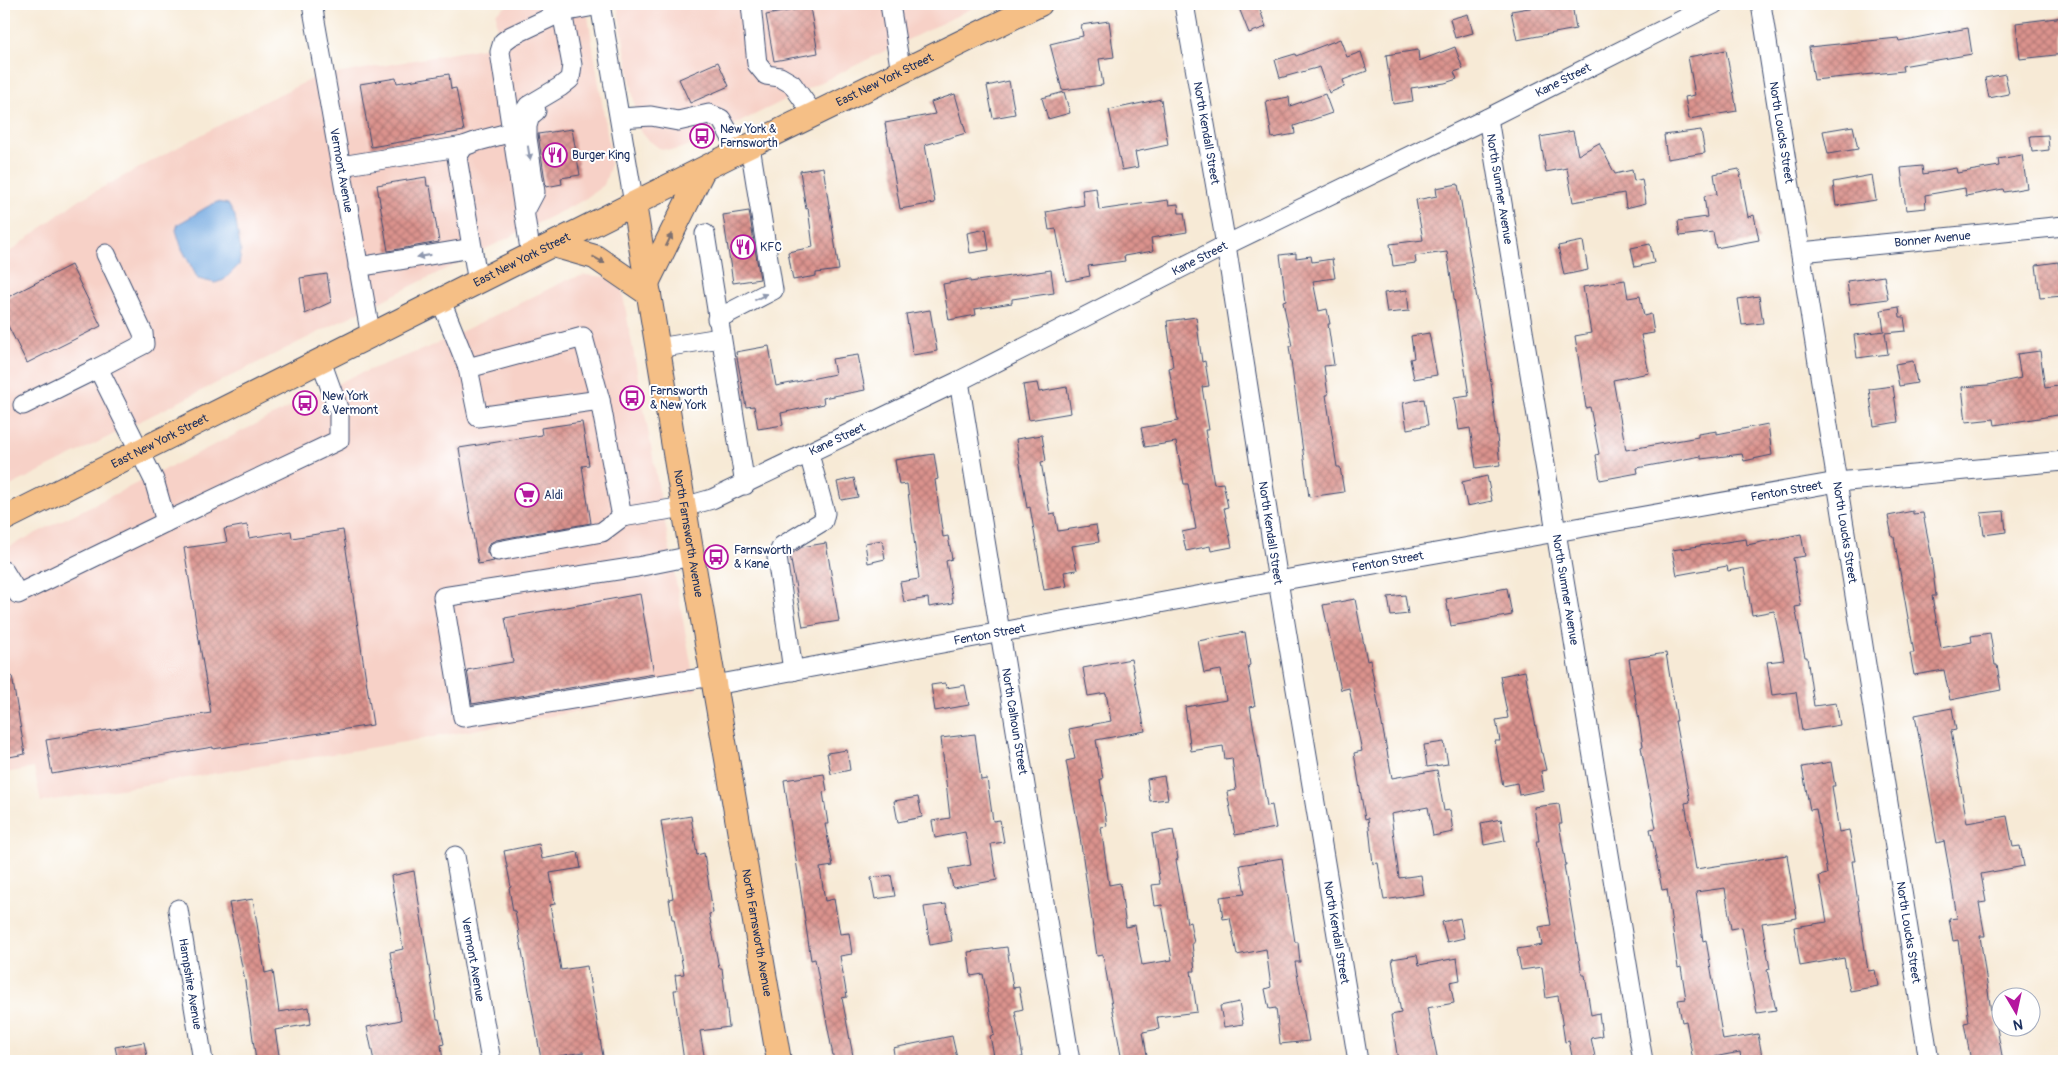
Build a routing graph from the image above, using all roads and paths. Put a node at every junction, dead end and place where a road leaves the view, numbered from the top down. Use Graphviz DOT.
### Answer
graph roads {
  1 [pos="312,4"];
  2 [pos="750,4"];
  3 [pos="890,4"];
  4 [pos="1040,4"];
  5 [pos="1184,4"];
  6 [pos="1714,4"];
  7 [pos="1761,4"];
  8 [pos="600,5"];
  9 [pos="563,20"];
  10 [pos="901,73"];
  11 [pos="814,115"];
  12 [pos="620,118"];
  13 [pos="1488,118"];
  14 [pos="512,132"];
  15 [pos="464,146"];
  16 [pos="745,149"];
  17 [pos="341,166"];
  18 [pos="702,170"];
  19 [pos="634,204"];
  20 [pos="524,213"];
  21 [pos="2064,226"];
  22 [pos="705,234"];
  23 [pos="553,245"];
  24 [pos="1226,245"];
  25 [pos="472,248"];
  26 [pos="1801,252"];
  27 [pos="106,254"];
  28 [pos="531,256"];
  29 [pos="358,267"];
  30 [pos="478,283"];
  31 [pos="648,288"];
  32 [pos="441,301"];
  33 [pos="717,319"];
  34 [pos="370,337"];
  35 [pos="720,338"];
  36 [pos="658,348"];
  37 [pos="321,361"];
  38 [pos="98,368"];
  39 [pos="468,368"];
  40 [pos="959,381"];
  41 [pos="600,400"];
  42 [pos="23,405"];
  43 [pos="140,452"];
  44 [pos="809,454"];
  45 [pos="2064,461"];
  46 [pos="1837,482"];
  47 [pos="745,485"];
  48 [pos="684,507"];
  49 [pos="622,516"];
  50 [pos="4,519"];
  51 [pos="166,522"];
  52 [pos="1556,532"];
  53 [pos="498,551"];
  54 [pos="692,556"];
  55 [pos="4,571"];
  56 [pos="1278,581"];
  57 [pos="999,633"];
  58 [pos="793,671"];
  59 [pos="714,681"];
  60 [pos="455,856"];
  61 [pos="178,908"];
  62 [pos="203,1061"];
  63 [pos="491,1061"];
  64 [pos="779,1061"];
  65 [pos="1070,1061"];
  66 [pos="1358,1061"];
  67 [pos="1643,1061"];
  68 [pos="1929,1061"];
  1 -- 17 [label="street, Vermont Avenue"];
  2 -- 11 [label="street"];
  3 -- 10 [label="street"];
  4 -- 10 [label="main road, East New York Street"];
  5 -- 24 [label="street, North Kendall Street"];
  6 -- 13 [label="street, Kane Street"];
  7 -- 26 [label="street, North Loucks Street"];
  8 -- 9 [label="street"];
  8 -- 12 [label="street, North Farnsworth Avenue"];
  9 -- 14 [label="street"];
  9 -- 14 [label="street"];
  9 -- 20 [label="street, one-way"];
  10 -- 11 [label="main road, East New York Street"];
  11 -- 16 [label="main road, East New York Street"];
  12 -- 16 [label="street"];
  12 -- 19 [label="street, North Farnsworth Avenue"];
  13 -- 24 [label="street, Kane Street"];
  13 -- 52 [label="street, North Sumner Avenue"];
  14 -- 15 [label="street"];
  14 -- 20 [label="street"];
  15 -- 17 [label="street"];
  15 -- 25 [label="street"];
  16 -- 18 [label="main road, East New York Street"];
  33 -- 16 [label="street, one-way"];
  17 -- 29 [label="street, Vermont Avenue"];
  18 -- 19 [label="main road, East New York Street"];
  31 -- 18 [label="main road, one-way"];
  19 -- 23 [label="main road, East New York Street"];
  19 -- 31 [label="main road, North Farnsworth Avenue"];
  20 -- 28 [label="street"];
  21 -- 26 [label="street, Bonner Avenue"];
  22 -- 33 [label="street"];
  23 -- 28 [label="main road, East New York Street"];
  23 -- 31 [label="main road, one-way"];
  24 -- 40 [label="street, Kane Street"];
  24 -- 56 [label="street, North Kendall Street"];
  25 -- 29 [label="street, one-way"];
  25 -- 30 [label="street"];
  26 -- 46 [label="street, North Loucks Street"];
  27 -- 38 [label="street"];
  28 -- 30 [label="main road, East New York Street"];
  29 -- 34 [label="street, Vermont Avenue"];
  30 -- 32 [label="main road, East New York Street"];
  31 -- 36 [label="main road, North Farnsworth Avenue"];
  32 -- 34 [label="main road, East New York Street"];
  32 -- 39 [label="street"];
  33 -- 35 [label="street"];
  34 -- 37 [label="main road, East New York Street"];
  35 -- 36 [label="street"];
  35 -- 47 [label="street"];
  36 -- 48 [label="main road, North Farnsworth Avenue"];
  37 -- 43 [label="main road, East New York Street"];
  37 -- 51 [label="street"];
  38 -- 42 [label="street"];
  38 -- 43 [label="street"];
  39 -- 41 [label="street"];
  39 -- 41 [label="street"];
  40 -- 44 [label="street, Kane Street"];
  40 -- 57 [label="street, North Calhoun Street"];
  41 -- 49 [label="street"];
  43 -- 50 [label="main road, East New York Street"];
  43 -- 51 [label="street"];
  44 -- 47 [label="street, Kane Street"];
  44 -- 58 [label="street"];
  45 -- 46 [label="street, Fenton Street"];
  46 -- 52 [label="street, Fenton Street"];
  46 -- 68 [label="street, North Loucks Street"];
  47 -- 48 [label="street, Kane Street"];
  48 -- 49 [label="street, Kane Street"];
  48 -- 54 [label="main road, North Farnsworth Avenue"];
  49 -- 53 [label="street"];
  51 -- 55 [label="street"];
  52 -- 56 [label="street, Fenton Street"];
  52 -- 67 [label="street, North Sumner Avenue"];
  54 -- 59 [label="main road, North Farnsworth Avenue"];
  54 -- 59 [label="street, Fenton Street"];
  56 -- 57 [label="street, Fenton Street"];
  56 -- 66 [label="street, North Kendall Street"];
  57 -- 58 [label="street, Fenton Street"];
  57 -- 65 [label="street, North Calhoun Street"];
  58 -- 59 [label="street, Fenton Street"];
  59 -- 64 [label="main road, North Farnsworth Avenue"];
  60 -- 63 [label="street, Vermont Avenue"];
  61 -- 62 [label="street, Hampshire Avenue"];
}
